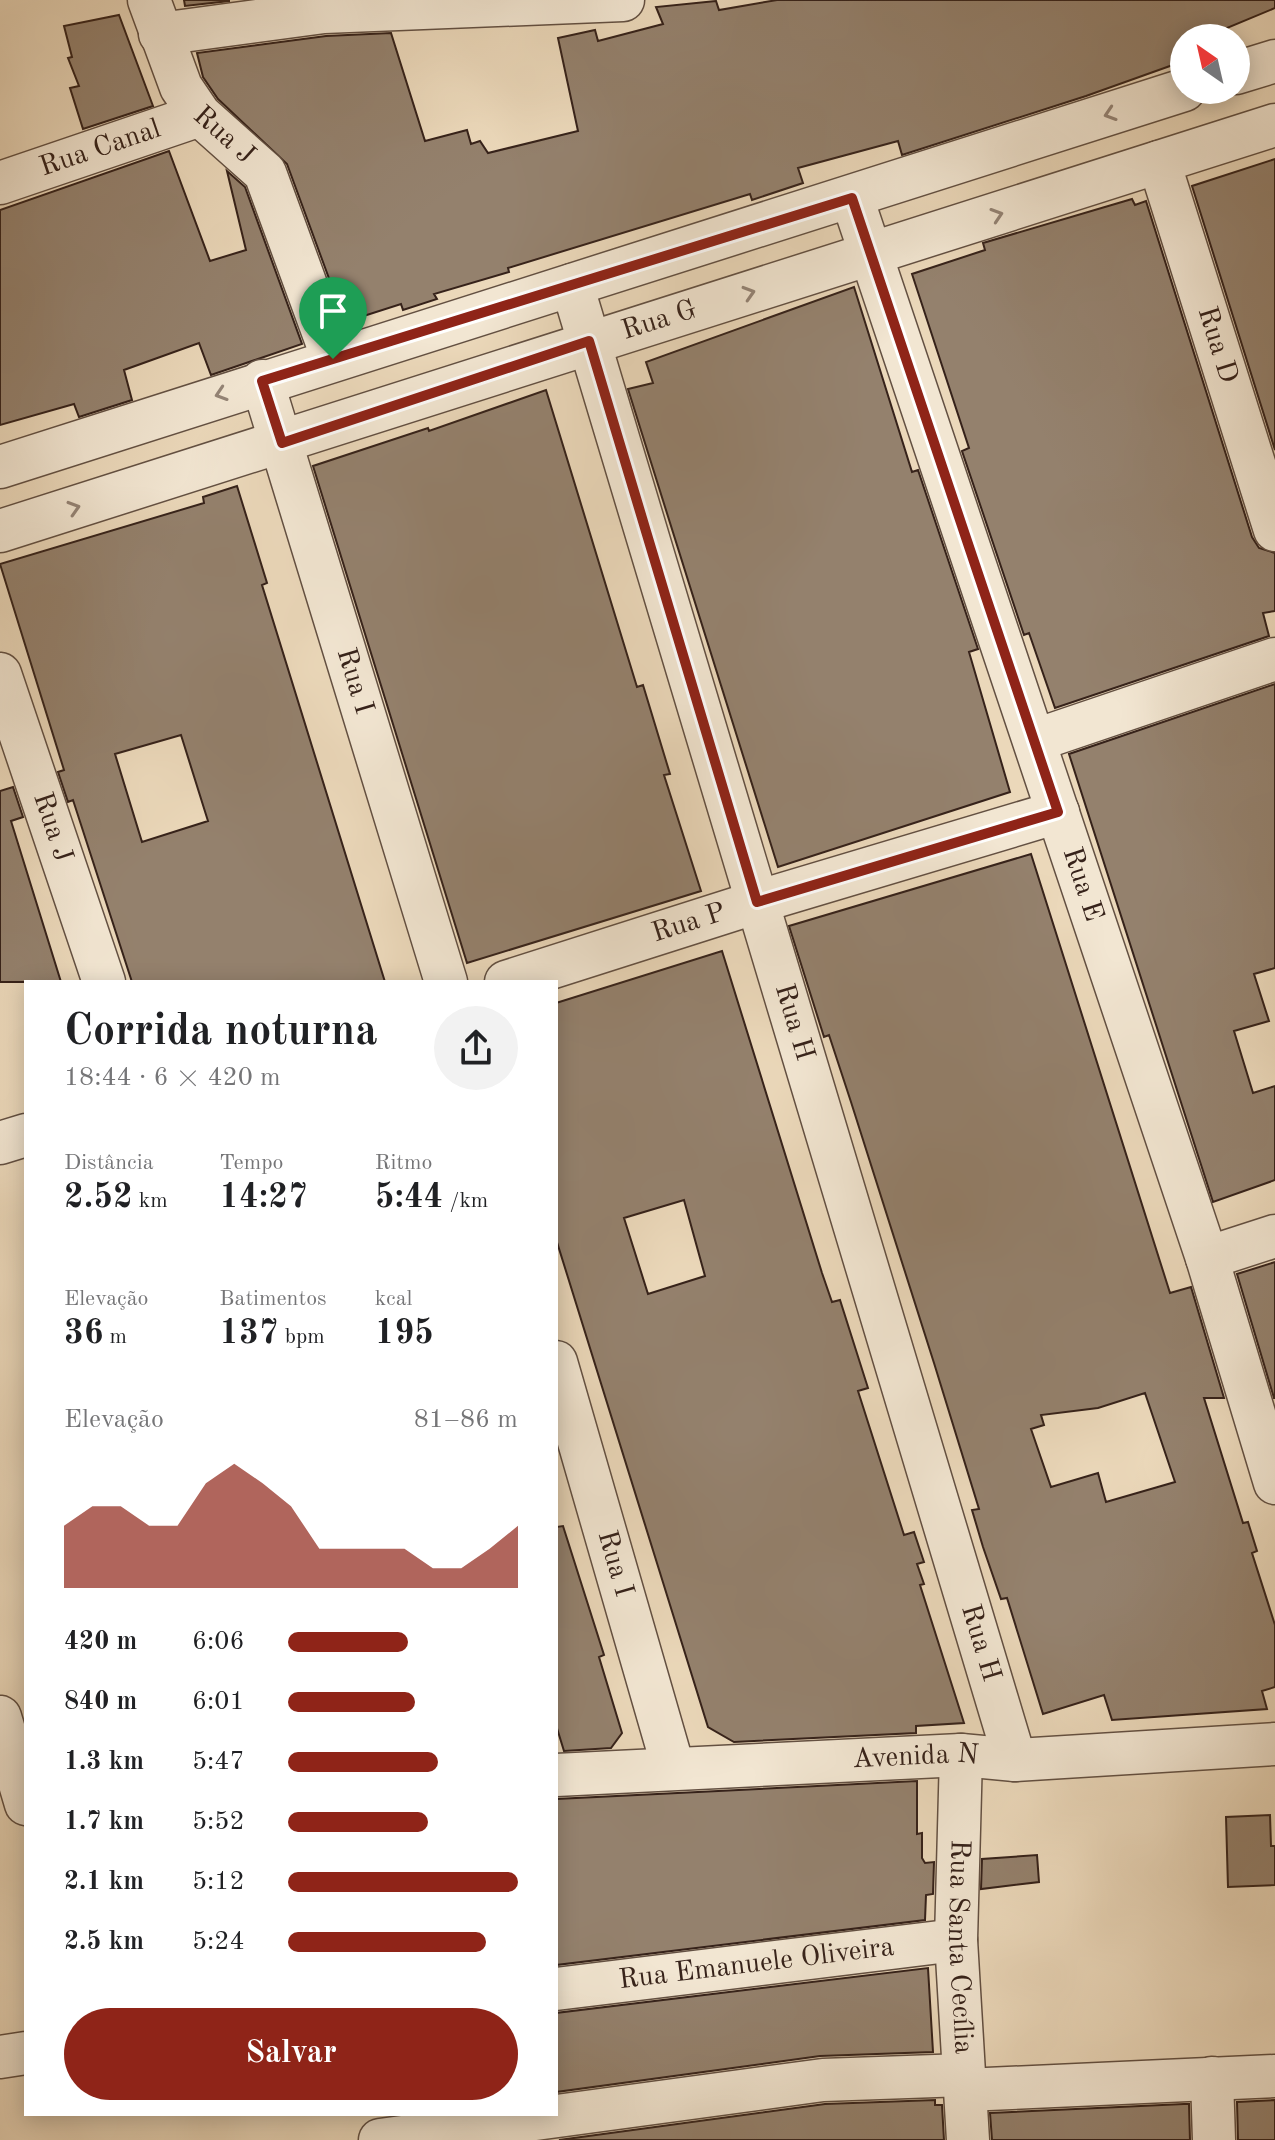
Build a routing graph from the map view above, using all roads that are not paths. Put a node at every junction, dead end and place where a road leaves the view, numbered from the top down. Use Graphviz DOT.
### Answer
graph roads {
  1 [pos="623,0"];
  2 [pos="155,17"];
  3 [pos="1275,61"];
  4 [pos="1250,69"];
  5 [pos="1170,95"];
  6 [pos="200,115"];
  7 [pos="1275,125"];
  8 [pos="1159,162"];
  9 [pos="0,183"];
  10 [pos="852,198"];
  11 [pos="871,257"];
  12 [pos="572,285"];
  13 [pos="589,341"];
  14 [pos="333,359"];
  15 [pos="262,381"];
  16 [pos="282,443"];
  17 [pos="0,467"];
  18 [pos="1275,530"];
  19 [pos="0,531"];
  20 [pos="1275,659"];
  21 [pos="0,674"];
  22 [pos="1036,740"];
  23 [pos="1058,812"];
  24 [pos="757,902"];
  25 [pos="103,980"];
  26 [pos="445,980"];
  27 [pos="512,980"];
  28 [pos="24,1136"];
  29 [pos="0,1143"];
  30 [pos="1275,1236"];
  31 [pos="1207,1258"];
  32 [pos="558,1369"];
  33 [pos="1275,1483"];
  34 [pos="0,1717"];
  35 [pos="1275,1744"];
  36 [pos="961,1755"];
  37 [pos="1015,1760"];
  38 [pos="673,1767"];
  39 [pos="558,1775"];
  40 [pos="24,1797"];
  41 [pos="24,1804"];
  42 [pos="0,1806"];
  43 [pos="956,1940"];
  44 [pos="558,1989"];
  45 [pos="24,2053"];
  46 [pos="0,2057"];
  47 [pos="1275,2076"];
  48 [pos="1212,2078"];
  49 [pos="965,2082"];
  50 [pos="557,2116"];
  51 [pos="558,2116"];
  52 [pos="380,2140"];
  53 [pos="968,2140"];
  54 [pos="1214,2140"];
  1 -- 2 [label="street"];
  2 -- 6 [label="street, Rua J"];
  3 -- 4 [label="street"];
  5 -- 10 [label="street, one-way"];
  6 -- 9 [label="street, Rua Canal"];
  6 -- 14 [label="street, Rua J"];
  7 -- 8 [label="street, Rua G"];
  11 -- 8 [label="street, Rua G, one-way"];
  8 -- 18 [label="street, Rua D"];
  10 -- 11 [label="street, Rua E"];
  10 -- 12 [label="street"];
  13 -- 11 [label="street, Rua G, one-way"];
  11 -- 22 [label="street, Rua E"];
  12 -- 13 [label="street, Rua H"];
  12 -- 14 [label="street"];
  13 -- 16 [label="street, Rua G"];
  13 -- 24 [label="street, Rua H"];
  14 -- 15 [label="street"];
  15 -- 16 [label="street, Rua I"];
  15 -- 17 [label="street, one-way"];
  19 -- 16 [label="street, Rua G, one-way"];
  16 -- 26 [label="street, Rua I"];
  20 -- 22 [label="street"];
  21 -- 25 [label="street, Rua J"];
  22 -- 23 [label="street, Rua E"];
  23 -- 24 [label="street, Rua P"];
  23 -- 31 [label="street, Rua E"];
  24 -- 27 [label="street, Rua P"];
  24 -- 37 [label="street, Rua H"];
  28 -- 29 [label="street"];
  30 -- 31 [label="street"];
  31 -- 33 [label="street, Rua E"];
  32 -- 38 [label="street, Rua I"];
  34 -- 40 [label="street"];
  35 -- 37 [label="street, Avenida N"];
  36 -- 37 [label="street, Avenida N"];
  36 -- 38 [label="street, Avenida N"];
  36 -- 43 [label="street, Rua Santa Cecília"];
  38 -- 39 [label="street, Avenida N"];
  41 -- 42 [label="street"];
  43 -- 44 [label="street, Rua Emanuele Oliveira"];
  43 -- 49 [label="street, Rua Santa Cecília"];
  45 -- 46 [label="street"];
  47 -- 48 [label="street"];
  48 -- 49 [label="street"];
  48 -- 54 [label="street"];
  49 -- 51 [label="street"];
  49 -- 53 [label="street, Rua Santa Cecília"];
  50 -- 52 [label="street"];
}
